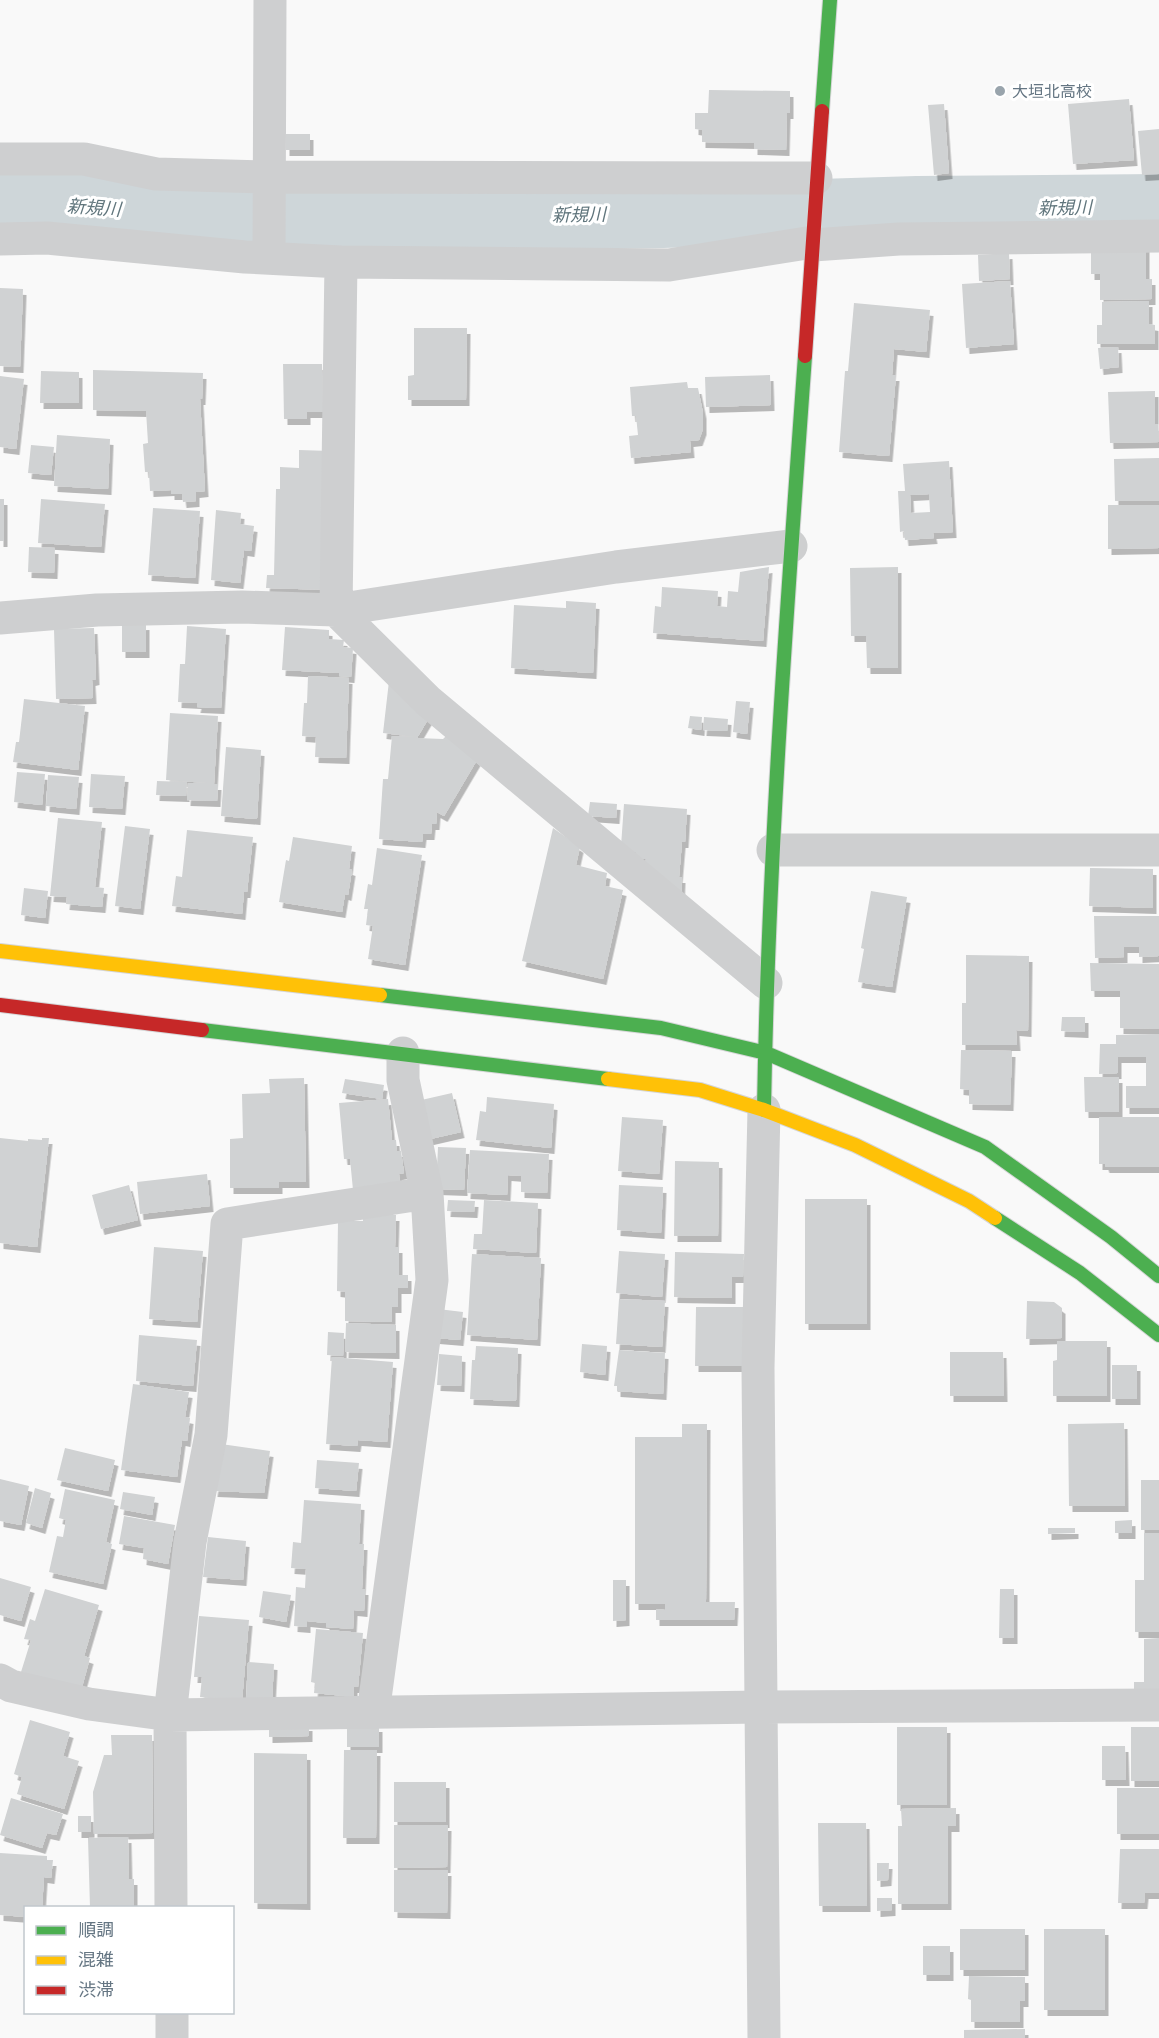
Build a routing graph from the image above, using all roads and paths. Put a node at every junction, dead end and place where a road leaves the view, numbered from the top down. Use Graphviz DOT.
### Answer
graph roads {
  1 [pos="270,0"];
  2 [pos="830,0"];
  3 [pos="0,159"];
  4 [pos="269,177"];
  5 [pos="816,185"];
  6 [pos="1159,236"];
  7 [pos="0,239"];
  8 [pos="813,243"];
  9 [pos="269,258"];
  10 [pos="341,262"];
  11 [pos="791,546"];
  12 [pos="336,610"];
  13 [pos="0,618"];
  14 [pos="773,850"];
  15 [pos="1159,850"];
  16 [pos="0,951"];
  17 [pos="766,983"];
  18 [pos="0,1005"];
  19 [pos="403,1053"];
  20 [pos="765,1053"];
  21 [pos="764,1110"];
  22 [pos="427,1193"];
  23 [pos="1159,1276"];
  24 [pos="1159,1335"];
  25 [pos="0,1680"];
  26 [pos="1159,1705"];
  27 [pos="762,1707"];
  28 [pos="373,1713"];
  29 [pos="170,1715"];
  30 [pos="171,1906"];
  31 [pos="172,2014"];
  32 [pos="172,2038"];
  33 [pos="764,2038"];
  1 -- 4 [label="street"];
  2 -- 5 [label="main road"];
  3 -- 4 [label="street"];
  4 -- 5 [label="street"];
  4 -- 9 [label="street"];
  5 -- 8 [label="main road"];
  6 -- 8 [label="street"];
  7 -- 9 [label="street"];
  8 -- 10 [label="street"];
  8 -- 11 [label="main road"];
  9 -- 10 [label="street"];
  10 -- 12 [label="street"];
  11 -- 12 [label="street"];
  11 -- 14 [label="main road"];
  12 -- 13 [label="street"];
  12 -- 17 [label="street"];
  14 -- 15 [label="street"];
  14 -- 17 [label="main road"];
  16 -- 20 [label="main road"];
  17 -- 20 [label="main road"];
  18 -- 19 [label="main road"];
  19 -- 21 [label="main road"];
  19 -- 22 [label="street"];
  20 -- 21 [label="main road"];
  20 -- 23 [label="main road"];
  21 -- 24 [label="main road"];
  21 -- 27 [label="street"];
  22 -- 28 [label="street"];
  22 -- 29 [label="street"];
  25 -- 29 [label="street"];
  26 -- 27 [label="street"];
  27 -- 28 [label="street"];
  27 -- 33 [label="street"];
  28 -- 29 [label="street"];
  29 -- 30 [label="street"];
  31 -- 32 [label="street"];
}
